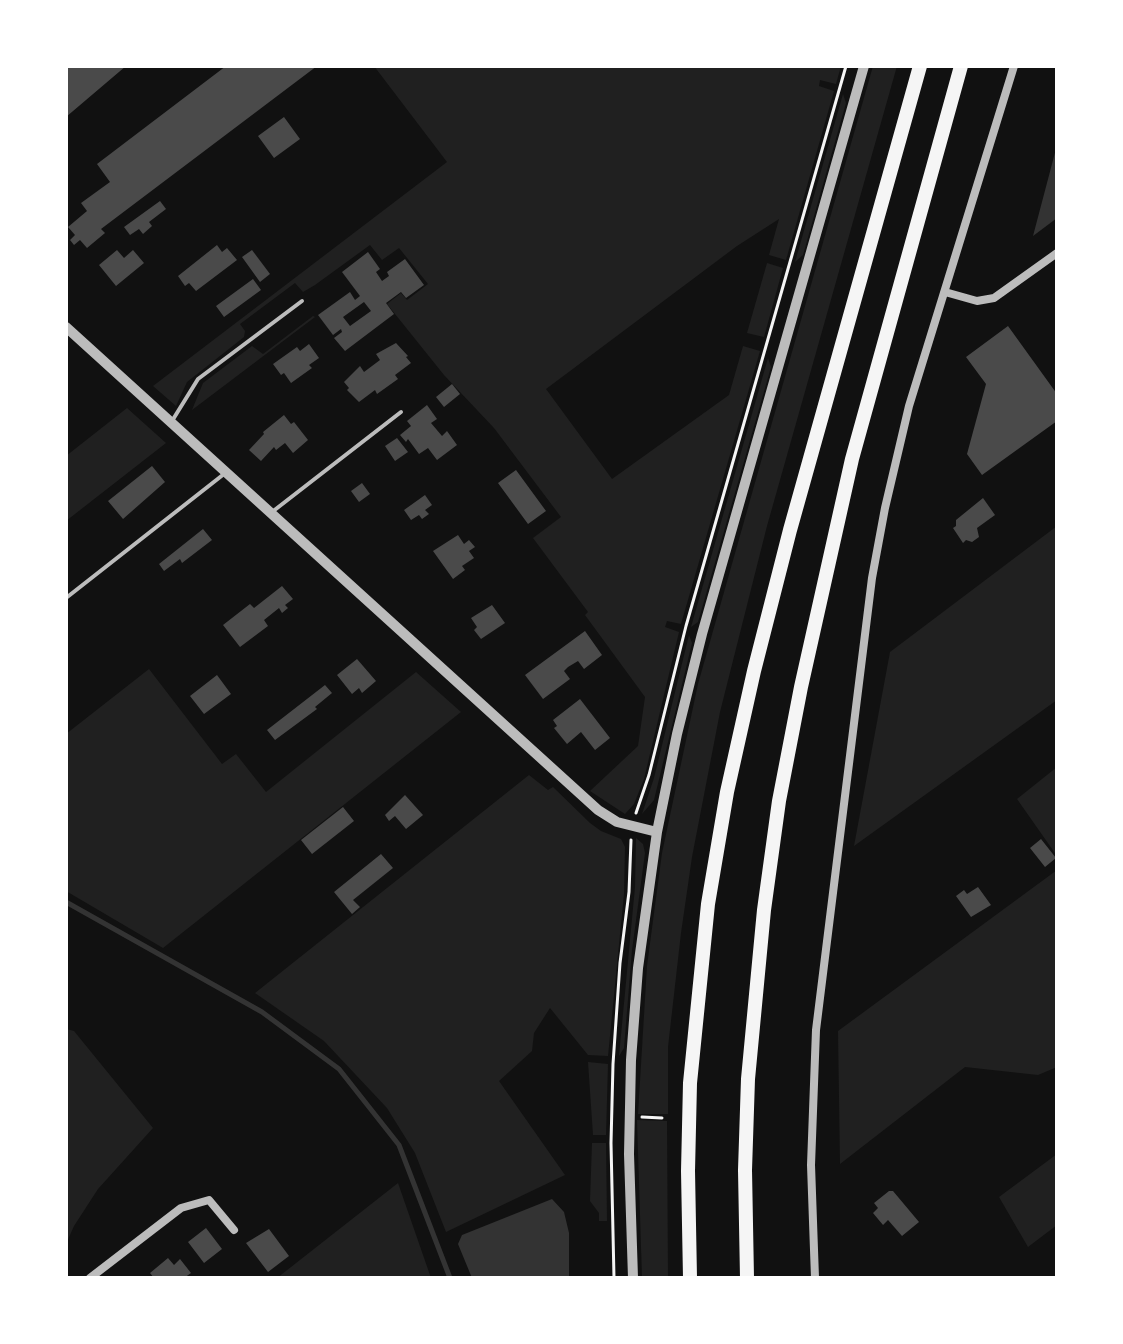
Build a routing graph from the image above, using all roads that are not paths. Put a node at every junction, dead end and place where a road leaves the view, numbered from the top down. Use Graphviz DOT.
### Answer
graph roads {
  1 [pos="864,66"];
  2 [pos="920,66"];
  3 [pos="961,66"];
  4 [pos="1014,66"];
  5 [pos="1057,253"];
  6 [pos="945,292"];
  7 [pos="302,301"];
  8 [pos="66,327"];
  9 [pos="401,412"];
  10 [pos="171,423"];
  11 [pos="226,473"];
  12 [pos="271,513"];
  13 [pos="66,598"];
  14 [pos="657,832"];
  15 [pos="234,1230"];
  16 [pos="90,1278"];
  17 [pos="633,1278"];
  18 [pos="690,1278"];
  19 [pos="747,1278"];
  20 [pos="815,1278"];
  1 -- 14 [label="street"];
  2 -- 18 [label="highway"];
  3 -- 19 [label="highway"];
  4 -- 6 [label="street"];
  5 -- 6 [label="street"];
  6 -- 20 [label="street"];
  7 -- 10 [label="lane"];
  8 -- 10 [label="street"];
  9 -- 12 [label="lane"];
  10 -- 11 [label="street"];
  11 -- 12 [label="street"];
  11 -- 13 [label="lane"];
  12 -- 14 [label="street"];
  14 -- 17 [label="street"];
  15 -- 16 [label="street"];
}
